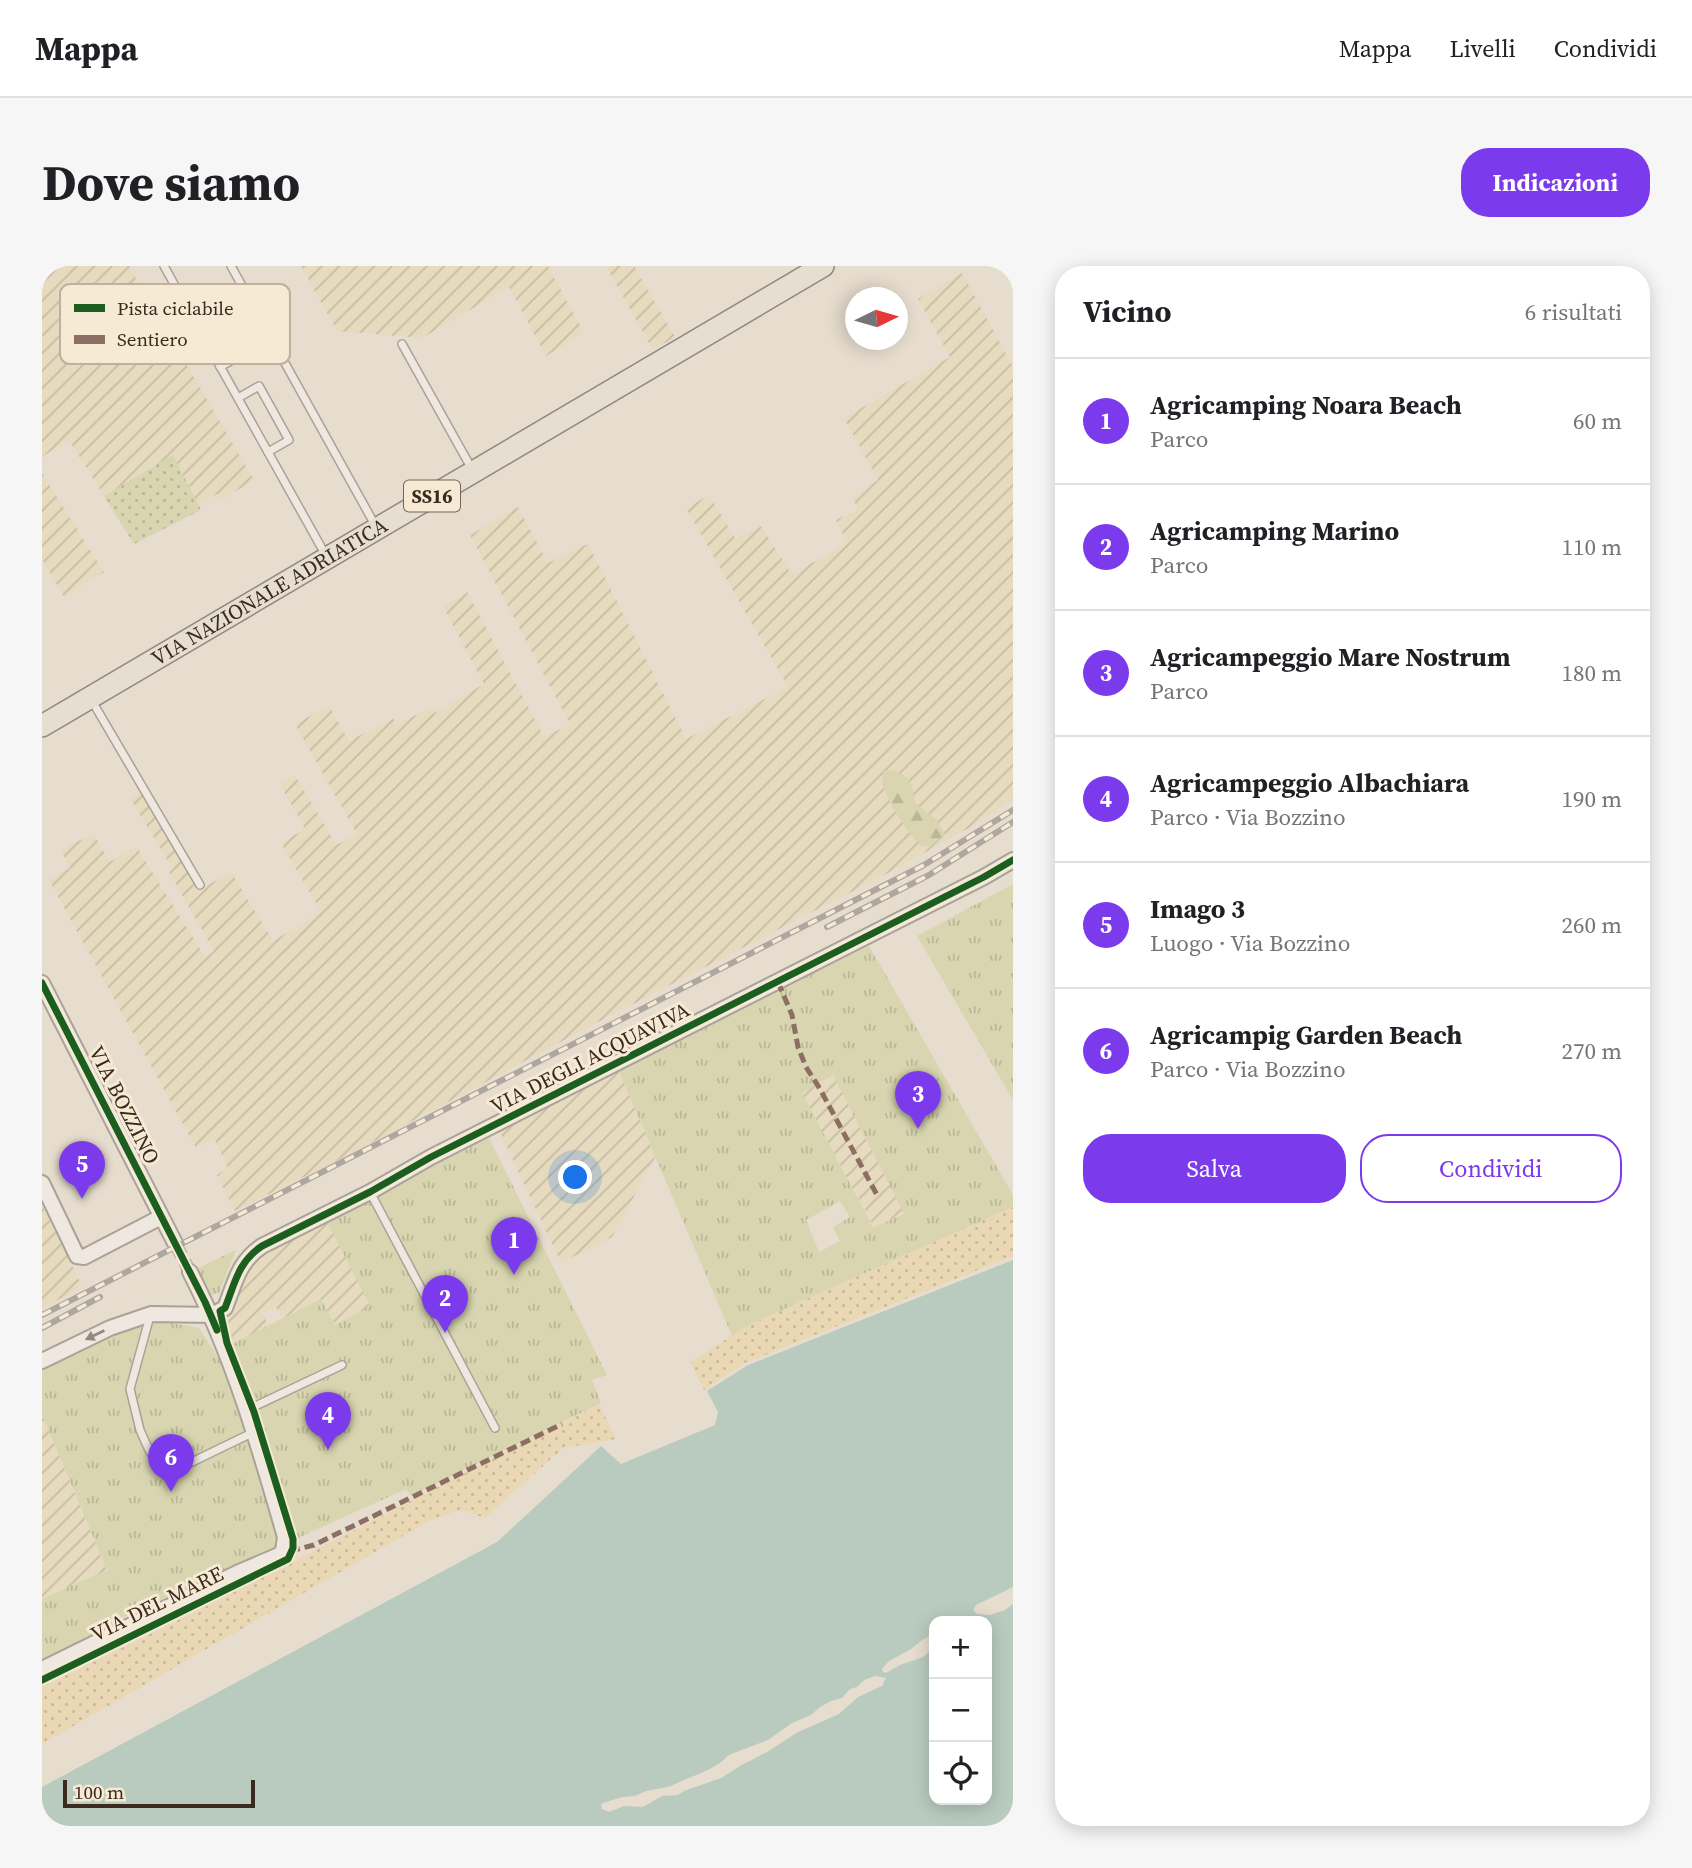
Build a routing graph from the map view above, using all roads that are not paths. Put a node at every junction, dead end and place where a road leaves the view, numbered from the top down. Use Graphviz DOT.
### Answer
graph roads {
  1 [pos="163,266"];
  2 [pos="231,266"];
  3 [pos="823,266"];
  4 [pos="173,284"];
  5 [pos="241,284"];
  6 [pos="402,344"];
  7 [pos="218,364"];
  8 [pos="225,364"];
  9 [pos="285,364"];
  10 [pos="220,367"];
  11 [pos="238,398"];
  12 [pos="268,452"];
  13 [pos="473,472"];
  14 [pos="377,529"];
  15 [pos="327,558"];
  16 [pos="90,698"];
  17 [pos="42,726"];
  18 [pos="1013,860"];
  19 [pos="200,885"];
  20 [pos="42,984"];
  21 [pos="42,1183"];
  22 [pos="370,1192"];
  23 [pos="161,1217"];
  24 [pos="175,1243"];
  25 [pos="190,1272"];
  26 [pos="151,1314"];
  27 [pos="212,1315"];
  28 [pos="42,1361"];
  29 [pos="342,1365"];
  30 [pos="247,1410"];
  31 [pos="495,1428"];
  32 [pos="254,1432"];
  33 [pos="42,1669"];
  1 -- 4 [label="lane"];
  2 -- 5 [label="lane"];
  3 -- 13 [label="main road, VIA NAZIONALE ADRIATICA / SS16"];
  6 -- 13 [label="lane"];
  7 -- 10 [label="lane"];
  8 -- 10 [label="lane"];
  9 -- 14 [label="lane"];
  10 -- 11 [label="lane"];
  11 -- 12 [label="lane"];
  11 -- 12 [label="lane"];
  12 -- 15 [label="lane"];
  13 -- 14 [label="main road, VIA NAZIONALE ADRIATICA / SS16"];
  14 -- 15 [label="main road, VIA NAZIONALE ADRIATICA / SS16"];
  15 -- 16 [label="main road, VIA NAZIONALE ADRIATICA / SS16"];
  16 -- 17 [label="main road, VIA NAZIONALE ADRIATICA / SS16"];
  16 -- 19 [label="lane"];
  18 -- 22 [label="street, VIA DEGLI ACQUAVIVA"];
  20 -- 23 [label="street, VIA BOZZINO"];
  21 -- 23 [label="street"];
  22 -- 27 [label="street, VIA DEGLI ACQUAVIVA"];
  22 -- 31 [label="lane"];
  23 -- 24 [label="street, VIA BOZZINO"];
  25 -- 27 [label="street"];
  26 -- 27 [label="street"];
  26 -- 28 [label="street, one-way"];
  26 -- 32 [label="lane"];
  27 -- 30 [label="street"];
  29 -- 30 [label="lane"];
  30 -- 32 [label="street"];
  32 -- 33 [label="street, VIA DEL MARE"];
}
